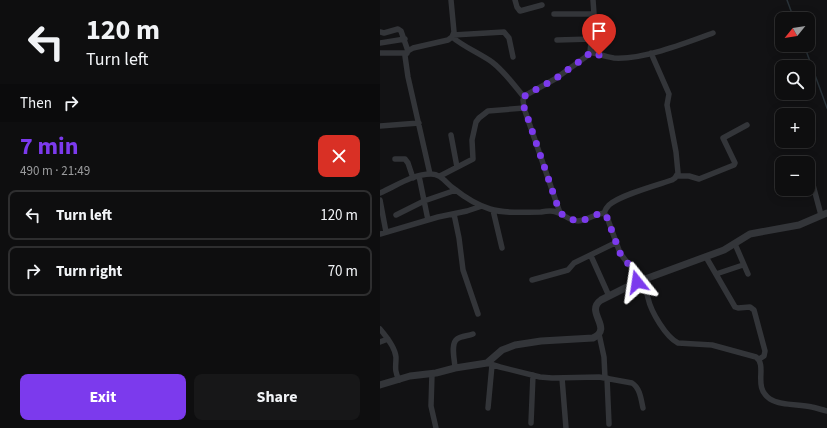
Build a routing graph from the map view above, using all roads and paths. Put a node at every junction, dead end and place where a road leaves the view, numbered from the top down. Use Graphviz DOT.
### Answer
graph roads {
  1 [pos="451,0"];
  2 [pos="515,0"];
  3 [pos="593,0"];
  4 [pos="542,5"];
  5 [pos="554,14"];
  6 [pos="594,14"];
  7 [pos="380,32"];
  8 [pos="713,33"];
  9 [pos="452,36"];
  10 [pos="404,39"];
  11 [pos="592,39"];
  12 [pos="557,40"];
  13 [pos="380,43"];
  14 [pos="407,52"];
  15 [pos="590,52"];
  16 [pos="380,53"];
  17 [pos="651,53"];
  18 [pos="513,57"];
  19 [pos="524,97"];
  20 [pos="524,108"];
  21 [pos="418,123"];
  22 [pos="747,125"];
  23 [pos="380,126"];
  24 [pos="451,135"];
  25 [pos="395,159"];
  26 [pos="457,167"];
  27 [pos="430,174"];
  28 [pos="440,176"];
  29 [pos="677,176"];
  30 [pos="416,177"];
  31 [pos="456,190"];
  32 [pos="815,190"];
  33 [pos="380,192"];
  34 [pos="380,200"];
  35 [pos="424,201"];
  36 [pos="482,206"];
  37 [pos="493,210"];
  38 [pos="560,213"];
  39 [pos="454,214"];
  40 [pos="604,214"];
  41 [pos="824,214"];
  42 [pos="396,215"];
  43 [pos="428,220"];
  44 [pos="386,232"];
  45 [pos="380,234"];
  46 [pos="616,242"];
  47 [pos="735,244"];
  48 [pos="502,248"];
  49 [pos="591,256"];
  50 [pos="706,257"];
  51 [pos="744,265"];
  52 [pos="716,274"];
  53 [pos="748,274"];
  54 [pos="645,279"];
  55 [pos="532,280"];
  56 [pos="609,296"];
  57 [pos="478,314"];
  58 [pos="380,329"];
  59 [pos="473,334"];
  60 [pos="599,334"];
  61 [pos="388,340"];
  62 [pos="380,342"];
  63 [pos="759,359"];
  64 [pos="490,364"];
  65 [pos="455,368"];
  66 [pos="432,374"];
  67 [pos="533,375"];
  68 [pos="562,378"];
  69 [pos="606,378"];
  70 [pos="399,380"];
  71 [pos="380,385"];
  72 [pos="488,408"];
  73 [pos="643,408"];
  74 [pos="827,411"];
  75 [pos="531,423"];
  76 [pos="609,424"];
  77 [pos="436,428"];
  78 [pos="566,428"];
  1 -- 9 [label="street"];
  2 -- 4 [label="street"];
  3 -- 6 [label="street"];
  5 -- 6 [label="street"];
  6 -- 11 [label="street"];
  7 -- 10 [label="street"];
  8 -- 17 [label="street"];
  9 -- 14 [label="street"];
  9 -- 18 [label="street"];
  9 -- 19 [label="street"];
  10 -- 13 [label="street"];
  10 -- 14 [label="street"];
  11 -- 12 [label="street"];
  11 -- 15 [label="street"];
  14 -- 16 [label="street"];
  14 -- 21 [label="street"];
  15 -- 17 [label="street"];
  15 -- 19 [label="street"];
  17 -- 29 [label="street"];
  19 -- 20 [label="street"];
  20 -- 26 [label="street"];
  20 -- 38 [label="street"];
  21 -- 23 [label="street"];
  21 -- 27 [label="street"];
  22 -- 29 [label="street"];
  24 -- 26 [label="street"];
  25 -- 30 [label="street"];
  26 -- 28 [label="street"];
  27 -- 28 [label="street"];
  27 -- 30 [label="street"];
  28 -- 31 [label="street"];
  29 -- 40 [label="street"];
  30 -- 33 [label="street"];
  30 -- 35 [label="street"];
  31 -- 35 [label="street"];
  31 -- 36 [label="street"];
  32 -- 41 [label="street"];
  34 -- 44 [label="street"];
  35 -- 42 [label="street"];
  35 -- 43 [label="street"];
  36 -- 37 [label="street"];
  36 -- 39 [label="street"];
  37 -- 38 [label="street"];
  37 -- 48 [label="street"];
  38 -- 40 [label="street"];
  39 -- 43 [label="street"];
  39 -- 57 [label="street"];
  40 -- 46 [label="street"];
  41 -- 47 [label="street"];
  43 -- 44 [label="street"];
  44 -- 45 [label="street"];
  46 -- 49 [label="street"];
  46 -- 54 [label="street"];
  47 -- 50 [label="street"];
  47 -- 51 [label="street"];
  49 -- 55 [label="street"];
  49 -- 56 [label="street"];
  50 -- 52 [label="street"];
  50 -- 54 [label="street"];
  51 -- 52 [label="street"];
  51 -- 53 [label="street"];
  52 -- 63 [label="street"];
  54 -- 56 [label="street"];
  54 -- 63 [label="street"];
  56 -- 60 [label="street"];
  58 -- 61 [label="street"];
  59 -- 65 [label="street"];
  60 -- 64 [label="street"];
  60 -- 69 [label="street"];
  61 -- 62 [label="street"];
  61 -- 70 [label="street"];
  63 -- 74 [label="street"];
  64 -- 65 [label="street"];
  64 -- 67 [label="street"];
  64 -- 72 [label="street"];
  65 -- 66 [label="street"];
  66 -- 70 [label="street"];
  66 -- 77 [label="street"];
  67 -- 68 [label="street"];
  67 -- 75 [label="street"];
  68 -- 69 [label="street"];
  68 -- 78 [label="street"];
  69 -- 73 [label="street"];
  69 -- 76 [label="street"];
  70 -- 71 [label="street"];
}
